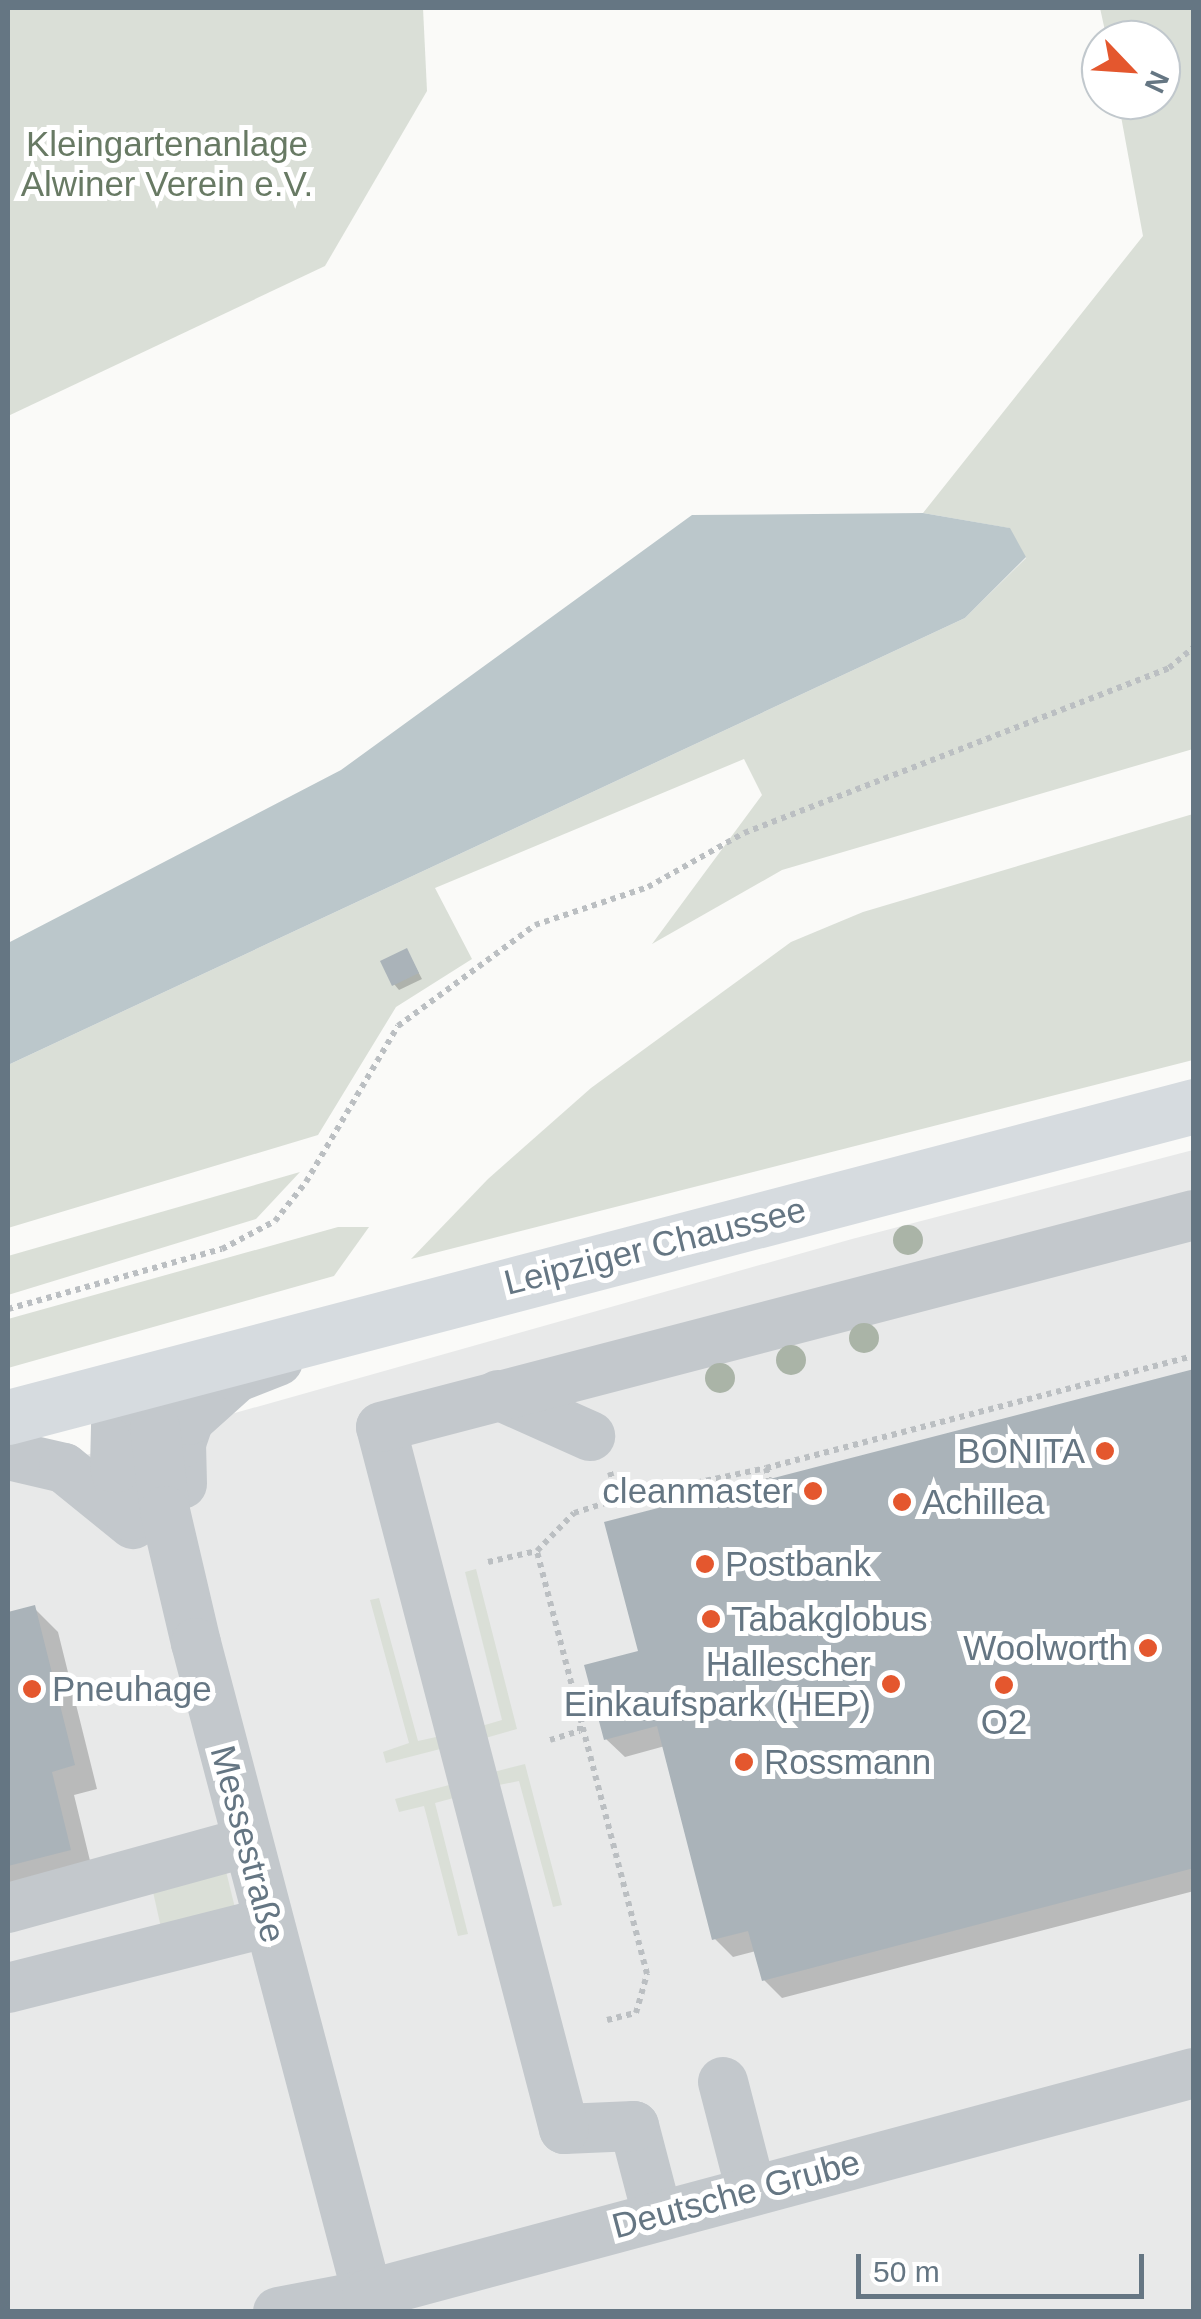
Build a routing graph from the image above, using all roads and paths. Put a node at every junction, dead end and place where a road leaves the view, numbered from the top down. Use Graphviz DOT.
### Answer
graph roads {
  1 [pos="1194,646"];
  2 [pos="1194,1106"];
  3 [pos="1194,1215"];
  4 [pos="8,1309"];
  5 [pos="348,1326"];
  6 [pos="1194,1356"];
  7 [pos="118,1388"];
  8 [pos="498,1395"];
  9 [pos="8,1417"];
  10 [pos="590,1436"];
  11 [pos="8,1455"];
  12 [pos="766,1468"];
  13 [pos="769,1479"];
  14 [pos="130,1516"];
  15 [pos="537,1551"];
  16 [pos="488,1562"];
  17 [pos="196,1642"];
  18 [pos="594,1704"];
  19 [pos="578,1708"];
  20 [pos="550,1740"];
  21 [pos="246,1842"];
  22 [pos="8,1908"];
  23 [pos="268,1922"];
  24 [pos="8,1988"];
  25 [pos="608,2020"];
  26 [pos="1194,2073"];
  27 [pos="723,2082"];
  28 [pos="752,2190"];
  29 [pos="656,2214"];
  30 [pos="370,2303"];
  31 [pos="278,2312"];
  1 -- 4 [label="path"];
  2 -- 5 [label="main road, Leipziger Chaussee"];
  3 -- 8 [label="street"];
  5 -- 7 [label="main road, Leipziger Chaussee"];
  5 -- 17 [label="street"];
  6 -- 12 [label="path"];
  7 -- 9 [label="main road, Leipziger Chaussee"];
  7 -- 14 [label="street"];
  7 -- 17 [label="street, Messestraße"];
  8 -- 10 [label="street"];
  8 -- 29 [label="street"];
  11 -- 14 [label="street"];
  12 -- 13 [label="path"];
  12 -- 15 [label="path"];
  14 -- 17 [label="street"];
  15 -- 16 [label="path"];
  15 -- 19 [label="path"];
  17 -- 21 [label="street, Messestraße"];
  18 -- 19 [label="path"];
  19 -- 20 [label="path"];
  19 -- 25 [label="path"];
  21 -- 22 [label="street"];
  21 -- 23 [label="street, Messestraße"];
  23 -- 24 [label="street"];
  23 -- 30 [label="street, Messestraße"];
  26 -- 28 [label="street, Deutsche Grube"];
  27 -- 28 [label="street"];
  28 -- 29 [label="street, Deutsche Grube"];
  29 -- 30 [label="street, Deutsche Grube"];
  30 -- 31 [label="street, Deutsche Grube"];
}
